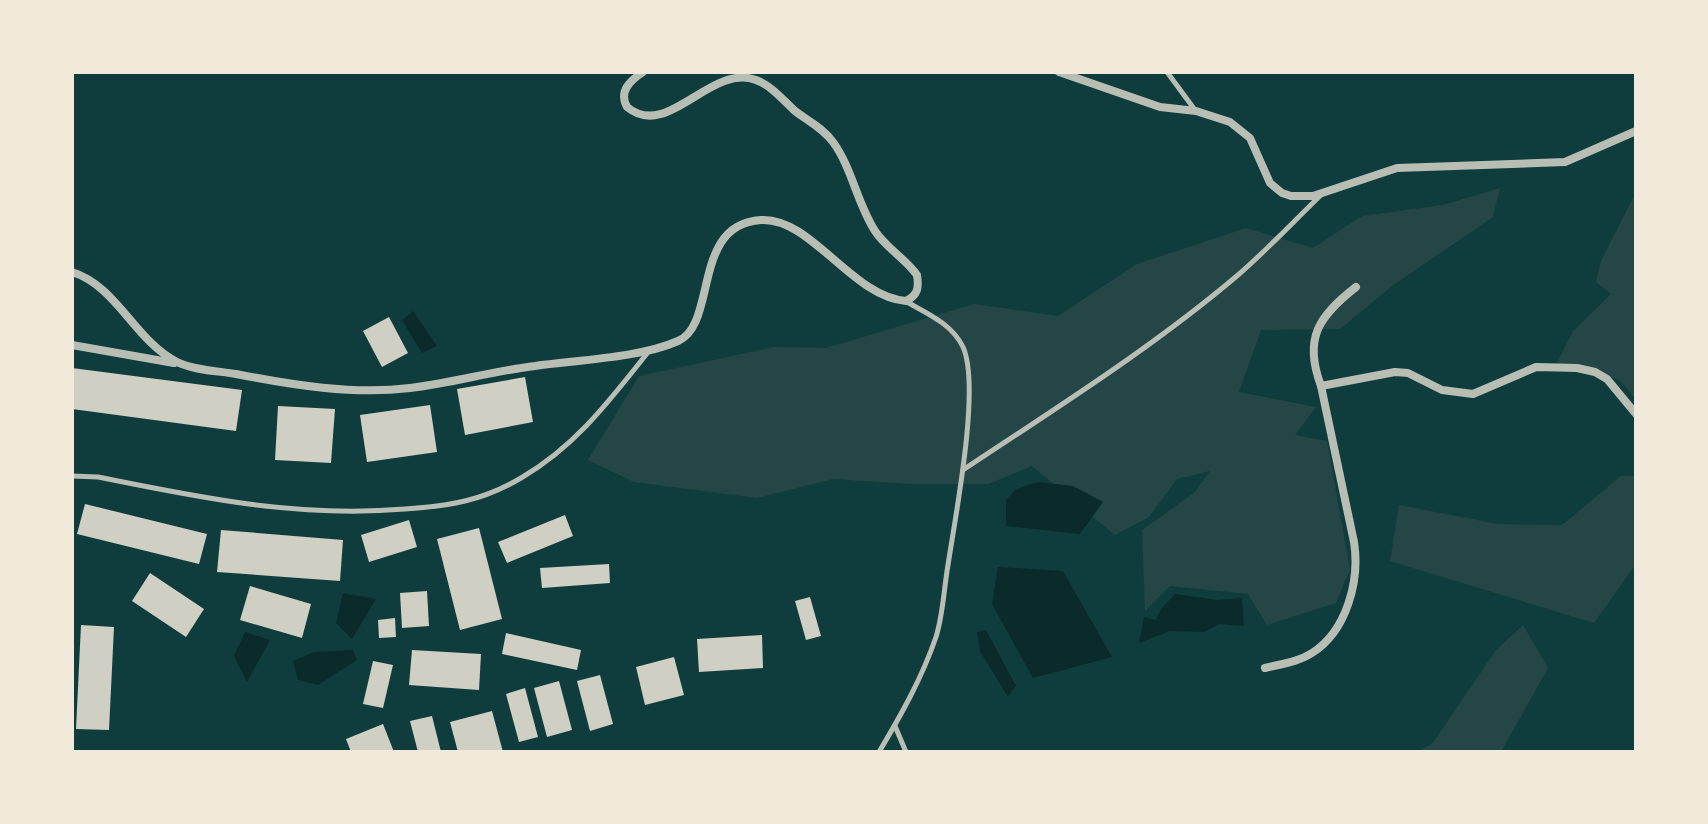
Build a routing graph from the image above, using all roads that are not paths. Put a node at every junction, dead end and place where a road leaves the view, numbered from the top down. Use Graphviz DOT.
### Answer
graph roads {
  1 [pos="643,72"];
  2 [pos="1059,72"];
  3 [pos="1167,72"];
  4 [pos="1196,111"];
  5 [pos="1636,131"];
  6 [pos="1324,193"];
  7 [pos="72,272"];
  8 [pos="1356,287"];
  9 [pos="906,301"];
  10 [pos="72,345"];
  11 [pos="649,350"];
  12 [pos="178,363"];
  13 [pos="1321,386"];
  14 [pos="1636,414"];
  15 [pos="962,471"];
  16 [pos="72,476"];
  17 [pos="1265,668"];
  18 [pos="895,726"];
  19 [pos="879,752"];
  20 [pos="906,752"];
  1 -- 9 [label="street"];
  2 -- 4 [label="street"];
  3 -- 4 [label="lane"];
  4 -- 6 [label="street"];
  5 -- 6 [label="street"];
  6 -- 15 [label="lane"];
  7 -- 12 [label="street"];
  8 -- 13 [label="street"];
  9 -- 11 [label="street"];
  9 -- 15 [label="lane"];
  10 -- 12 [label="street"];
  11 -- 12 [label="street"];
  11 -- 16 [label="lane"];
  13 -- 14 [label="street"];
  13 -- 17 [label="street"];
  15 -- 18 [label="lane"];
  18 -- 19 [label="lane"];
  18 -- 20 [label="lane"];
}
